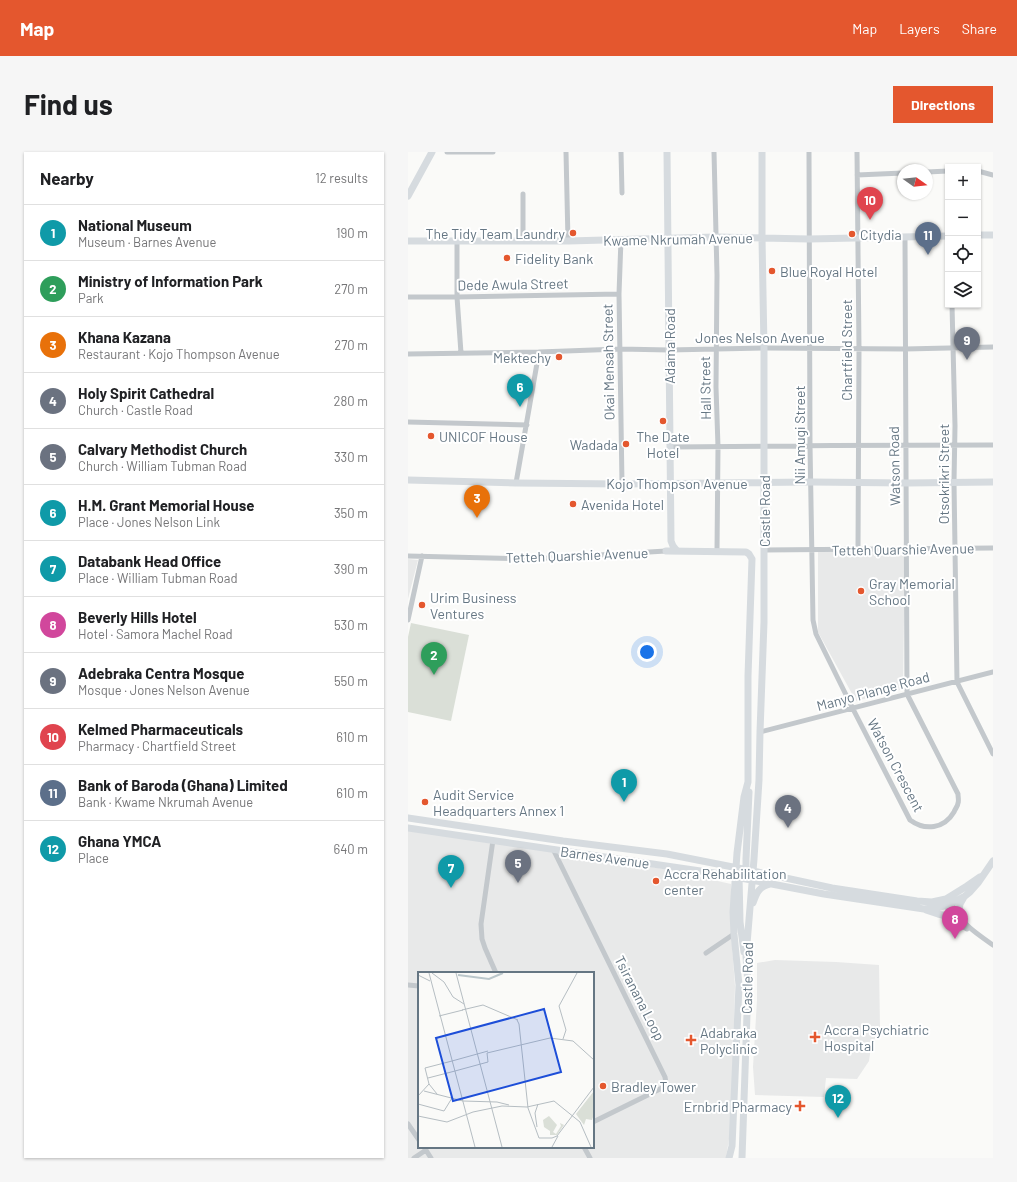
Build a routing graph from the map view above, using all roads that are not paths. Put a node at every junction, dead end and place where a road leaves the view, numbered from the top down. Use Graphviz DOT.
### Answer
graph roads {
  1 [pos="432,152"];
  2 [pos="447,152"];
  3 [pos="493,152"];
  4 [pos="566,152"];
  5 [pos="621,152"];
  6 [pos="667,152"];
  7 [pos="714,152"];
  8 [pos="762,152"];
  9 [pos="809,152"];
  10 [pos="857,152"];
  11 [pos="945,171"];
  12 [pos="933,172"];
  13 [pos="897,173"];
  14 [pos="981,173"];
  15 [pos="857,175"];
  16 [pos="993,175"];
  17 [pos="622,193"];
  18 [pos="523,194"];
  19 [pos="408,196"];
  20 [pos="981,235"];
  21 [pos="993,235"];
  22 [pos="945,236"];
  23 [pos="716,237"];
  24 [pos="905,237"];
  25 [pos="668,238"];
  26 [pos="762,238"];
  27 [pos="857,238"];
  28 [pos="621,239"];
  29 [pos="809,239"];
  30 [pos="523,240"];
  31 [pos="408,241"];
  32 [pos="568,241"];
  33 [pos="457,242"];
  34 [pos="619,294"];
  35 [pos="408,297"];
  36 [pos="457,297"];
  37 [pos="952,308"];
  38 [pos="993,347"];
  39 [pos="764,348"];
  40 [pos="716,349"];
  41 [pos="810,349"];
  42 [pos="859,349"];
  43 [pos="905,349"];
  44 [pos="954,349"];
  45 [pos="620,350"];
  46 [pos="669,350"];
  47 [pos="539,352"];
  48 [pos="461,353"];
  49 [pos="408,354"];
  50 [pos="408,422"];
  51 [pos="527,425"];
  52 [pos="810,445"];
  53 [pos="906,445"];
  54 [pos="954,445"];
  55 [pos="993,445"];
  56 [pos="859,446"];
  57 [pos="670,447"];
  58 [pos="718,447"];
  59 [pos="764,447"];
  60 [pos="408,480"];
  61 [pos="811,482"];
  62 [pos="858,482"];
  63 [pos="954,482"];
  64 [pos="993,482"];
  65 [pos="516,483"];
  66 [pos="718,483"];
  67 [pos="764,483"];
  68 [pos="907,483"];
  69 [pos="622,484"];
  70 [pos="671,484"];
  71 [pos="671,541"];
  72 [pos="956,548"];
  73 [pos="993,548"];
  74 [pos="858,549"];
  75 [pos="907,549"];
  76 [pos="764,550"];
  77 [pos="813,550"];
  78 [pos="666,551"];
  79 [pos="677,551"];
  80 [pos="718,551"];
  81 [pos="746,552"];
  82 [pos="408,556"];
  83 [pos="422,556"];
  84 [pos="408,620"];
  85 [pos="750,622"];
  86 [pos="764,622"];
  87 [pos="993,672"];
  88 [pos="957,682"];
  89 [pos="907,694"];
  90 [pos="853,709"];
  91 [pos="760,732"];
  92 [pos="993,754"];
  93 [pos="748,782"];
  94 [pos="408,818"];
  95 [pos="408,828"];
  96 [pos="493,840"];
  97 [pos="553,849"];
  98 [pos="737,852"];
  99 [pos="754,859"];
  100 [pos="993,861"];
  101 [pos="719,864"];
  102 [pos="736,867"];
  103 [pos="749,871"];
  104 [pos="714,873"];
  105 [pos="984,873"];
  106 [pos="771,875"];
  107 [pos="738,877"];
  108 [pos="752,880"];
  109 [pos="773,884"];
  110 [pos="965,896"];
  111 [pos="734,900"];
  112 [pos="948,901"];
  113 [pos="924,909"];
  114 [pos="750,911"];
  115 [pos="955,916"];
  116 [pos="734,934"];
  117 [pos="993,945"];
  118 [pos="706,953"];
  119 [pos="746,956"];
  120 [pos="496,972"];
  121 [pos="408,985"];
  122 [pos="418,986"];
  123 [pos="594,1122"];
  124 [pos="408,1124"];
  125 [pos="418,1139"];
  126 [pos="585,1148"];
  127 [pos="425,1149"];
  128 [pos="414,1158"];
  129 [pos="431,1158"];
  130 [pos="590,1158"];
  131 [pos="731,1158"];
  132 [pos="742,1158"];
  1 -- 19 [label="main road"];
  2 -- 3 [label="street"];
  4 -- 32 [label="street"];
  5 -- 17 [label="street"];
  6 -- 25 [label="main road, Adama Road"];
  7 -- 23 [label="street, Hall Street"];
  8 -- 26 [label="main road, Castle Road"];
  9 -- 29 [label="street, Nii Amugi Street"];
  10 -- 15 [label="street, Chartfield Street"];
  11 -- 12 [label="street"];
  13 -- 15 [label="street"];
  14 -- 16 [label="street"];
  15 -- 27 [label="street, Chartfield Street"];
  18 -- 30 [label="street"];
  20 -- 21 [label="main road"];
  22 -- 24 [label="main road, Kwame Nkrumah Avenue"];
  23 -- 25 [label="main road, Kwame Nkrumah Avenue"];
  23 -- 26 [label="main road, Kwame Nkrumah Avenue"];
  23 -- 40 [label="street, Hall Street"];
  24 -- 27 [label="main road, Kwame Nkrumah Avenue"];
  24 -- 43 [label="street, Watson Road"];
  25 -- 28 [label="main road, Kwame Nkrumah Avenue"];
  25 -- 46 [label="main road, Adama Road"];
  26 -- 29 [label="main road, Kwame Nkrumah Avenue"];
  26 -- 39 [label="main road, Castle Road"];
  27 -- 29 [label="main road, Kwame Nkrumah Avenue"];
  27 -- 42 [label="street, Chartfield Street"];
  28 -- 32 [label="main road, Kwame Nkrumah Avenue"];
  28 -- 34 [label="street, Okai Mensah Street"];
  29 -- 41 [label="street, Nii Amugi Street"];
  30 -- 32 [label="main road, Kwame Nkrumah Avenue"];
  30 -- 33 [label="main road, Kwame Nkrumah Avenue"];
  31 -- 33 [label="main road, Kwame Nkrumah Avenue"];
  33 -- 36 [label="street"];
  34 -- 36 [label="street, Dede Awula Street"];
  34 -- 45 [label="street, Okai Mensah Street"];
  35 -- 36 [label="street, Dede Awula Street"];
  36 -- 48 [label="street"];
  37 -- 44 [label="street, Otsokrikri Street"];
  38 -- 44 [label="street, Jones Nelson Avenue"];
  39 -- 40 [label="street, Jones Nelson Avenue"];
  39 -- 41 [label="street, Jones Nelson Avenue"];
  39 -- 59 [label="main road, Castle Road"];
  40 -- 46 [label="street, Jones Nelson Avenue"];
  40 -- 58 [label="street, Hall Street"];
  41 -- 42 [label="street, Jones Nelson Avenue"];
  41 -- 52 [label="street, Nii Amugi Street"];
  42 -- 43 [label="street, Jones Nelson Avenue"];
  42 -- 56 [label="street, Chartfield Street"];
  43 -- 44 [label="street, Jones Nelson Avenue"];
  43 -- 53 [label="street, Watson Road"];
  44 -- 54 [label="street, Otsokrikri Street"];
  45 -- 46 [label="street, Jones Nelson Avenue"];
  45 -- 47 [label="street, Jones Nelson Avenue"];
  45 -- 69 [label="street, Okai Mensah Street"];
  46 -- 57 [label="main road, Adama Road"];
  47 -- 48 [label="street, Jones Nelson Avenue"];
  47 -- 51 [label="street"];
  48 -- 49 [label="street, Jones Nelson Avenue"];
  50 -- 51 [label="street"];
  51 -- 65 [label="street"];
  52 -- 56 [label="street"];
  52 -- 59 [label="street"];
  52 -- 61 [label="street, Nii Amugi Street"];
  53 -- 54 [label="street"];
  53 -- 56 [label="street"];
  53 -- 68 [label="street, Watson Road"];
  54 -- 55 [label="street"];
  54 -- 63 [label="street, Otsokrikri Street"];
  56 -- 62 [label="street, Chartfield Street"];
  57 -- 58 [label="street"];
  57 -- 70 [label="main road, Adama Road"];
  58 -- 59 [label="street"];
  58 -- 66 [label="street, Hall Street"];
  59 -- 67 [label="main road, Castle Road"];
  60 -- 65 [label="main road, Kojo Thompson Avenue"];
  61 -- 62 [label="main road, Kojo Thompson Avenue"];
  61 -- 67 [label="main road, Kojo Thompson Avenue"];
  61 -- 77 [label="street, Nii Amugi Street"];
  62 -- 68 [label="main road, Kojo Thompson Avenue"];
  62 -- 74 [label="street, Chartfield Street"];
  63 -- 64 [label="main road, Kojo Thompson Avenue"];
  63 -- 68 [label="main road, Kojo Thompson Avenue"];
  63 -- 72 [label="street, Otsokrikri Street"];
  65 -- 69 [label="main road, Kojo Thompson Avenue"];
  66 -- 67 [label="main road, Kojo Thompson Avenue"];
  66 -- 70 [label="main road, Kojo Thompson Avenue"];
  66 -- 80 [label="street, Hall Street"];
  67 -- 76 [label="main road, Castle Road"];
  68 -- 75 [label="street, Watson Road"];
  69 -- 70 [label="main road, Kojo Thompson Avenue"];
  70 -- 71 [label="main road, Adama Road"];
  71 -- 78 [label="main road, Adama Road"];
  71 -- 79 [label="main road"];
  72 -- 73 [label="street, Tetteh Quarshie Avenue"];
  72 -- 75 [label="street, Tetteh Quarshie Avenue"];
  72 -- 88 [label="street, Otsokrikri Street"];
  74 -- 75 [label="street, Tetteh Quarshie Avenue"];
  74 -- 77 [label="street, Tetteh Quarshie Avenue"];
  75 -- 89 [label="street, Watson Road"];
  76 -- 77 [label="street, Tetteh Quarshie Avenue"];
  76 -- 86 [label="main road, Castle Road"];
  77 -- 90 [label="street, Nii Amugi Street"];
  78 -- 79 [label="main road, Tetteh Quarshie Avenue"];
  78 -- 83 [label="street, Tetteh Quarshie Avenue"];
  79 -- 80 [label="main road, Tetteh Quarshie Avenue"];
  80 -- 81 [label="main road, Tetteh Quarshie Avenue"];
  81 -- 85 [label="main road, Castle Road"];
  82 -- 83 [label="street, Tetteh Quarshie Avenue"];
  83 -- 84 [label="street"];
  85 -- 86 [label="main road"];
  85 -- 93 [label="main road, Castle Road"];
  86 -- 91 [label="main road, Castle Road"];
  87 -- 88 [label="street, Manyo Plange Road"];
  88 -- 89 [label="street, Manyo Plange Road"];
  88 -- 92 [label="street, Otsokrikri Street"];
  89 -- 90 [label="street, Manyo Plange Road"];
  89 -- 90 [label="street, Watson Crescent"];
  90 -- 91 [label="street, Manyo Plange Road"];
  91 -- 99 [label="main road, Castle Road"];
  93 -- 98 [label="main road, Castle Road"];
  93 -- 103 [label="main road"];
  94 -- 101 [label="main road, Barnes Avenue"];
  95 -- 96 [label="main road, Barnes Avenue"];
  96 -- 97 [label="main road, Barnes Avenue"];
  96 -- 120 [label="street"];
  97 -- 104 [label="main road, Barnes Avenue"];
  97 -- 123 [label="street, Tsiranana Loop"];
  98 -- 101 [label="main road"];
  98 -- 102 [label="main road, Castle Road"];
  99 -- 103 [label="main road, Castle Road"];
  99 -- 106 [label="main road"];
  100 -- 105 [label="main road"];
  101 -- 102 [label="main road, Barnes Avenue"];
  102 -- 103 [label="main road, Barnes Avenue"];
  102 -- 107 [label="main road, Castle Road"];
  103 -- 106 [label="main road, Barnes Avenue"];
  103 -- 107 [label="main road"];
  103 -- 108 [label="main road, Castle Road"];
  104 -- 107 [label="main road, Barnes Avenue"];
  104 -- 111 [label="main road"];
  105 -- 110 [label="main road"];
  105 -- 112 [label="main road"];
  106 -- 112 [label="main road, Barnes Avenue"];
  107 -- 108 [label="main road, Barnes Avenue"];
  107 -- 111 [label="main road, Castle Road"];
  107 -- 119 [label="main road"];
  108 -- 109 [label="main road, Barnes Avenue"];
  108 -- 114 [label="main road, Castle Road"];
  109 -- 113 [label="main road, Barnes Avenue"];
  109 -- 114 [label="main road"];
  110 -- 112 [label="main road, Barnes Avenue"];
  110 -- 115 [label="main road"];
  111 -- 116 [label="main road, Castle Road"];
  112 -- 113 [label="main road, Barnes Avenue"];
  112 -- 115 [label="street"];
  113 -- 115 [label="main road"];
  114 -- 119 [label="main road, Castle Road"];
  115 -- 117 [label="street"];
  116 -- 118 [label="street"];
  116 -- 131 [label="main road, Castle Road"];
  119 -- 132 [label="main road, Castle Road"];
  121 -- 122 [label="street"];
  124 -- 125 [label="street"];
  126 -- 130 [label="street"];
  127 -- 128 [label="street"];
  127 -- 129 [label="street"];
}
